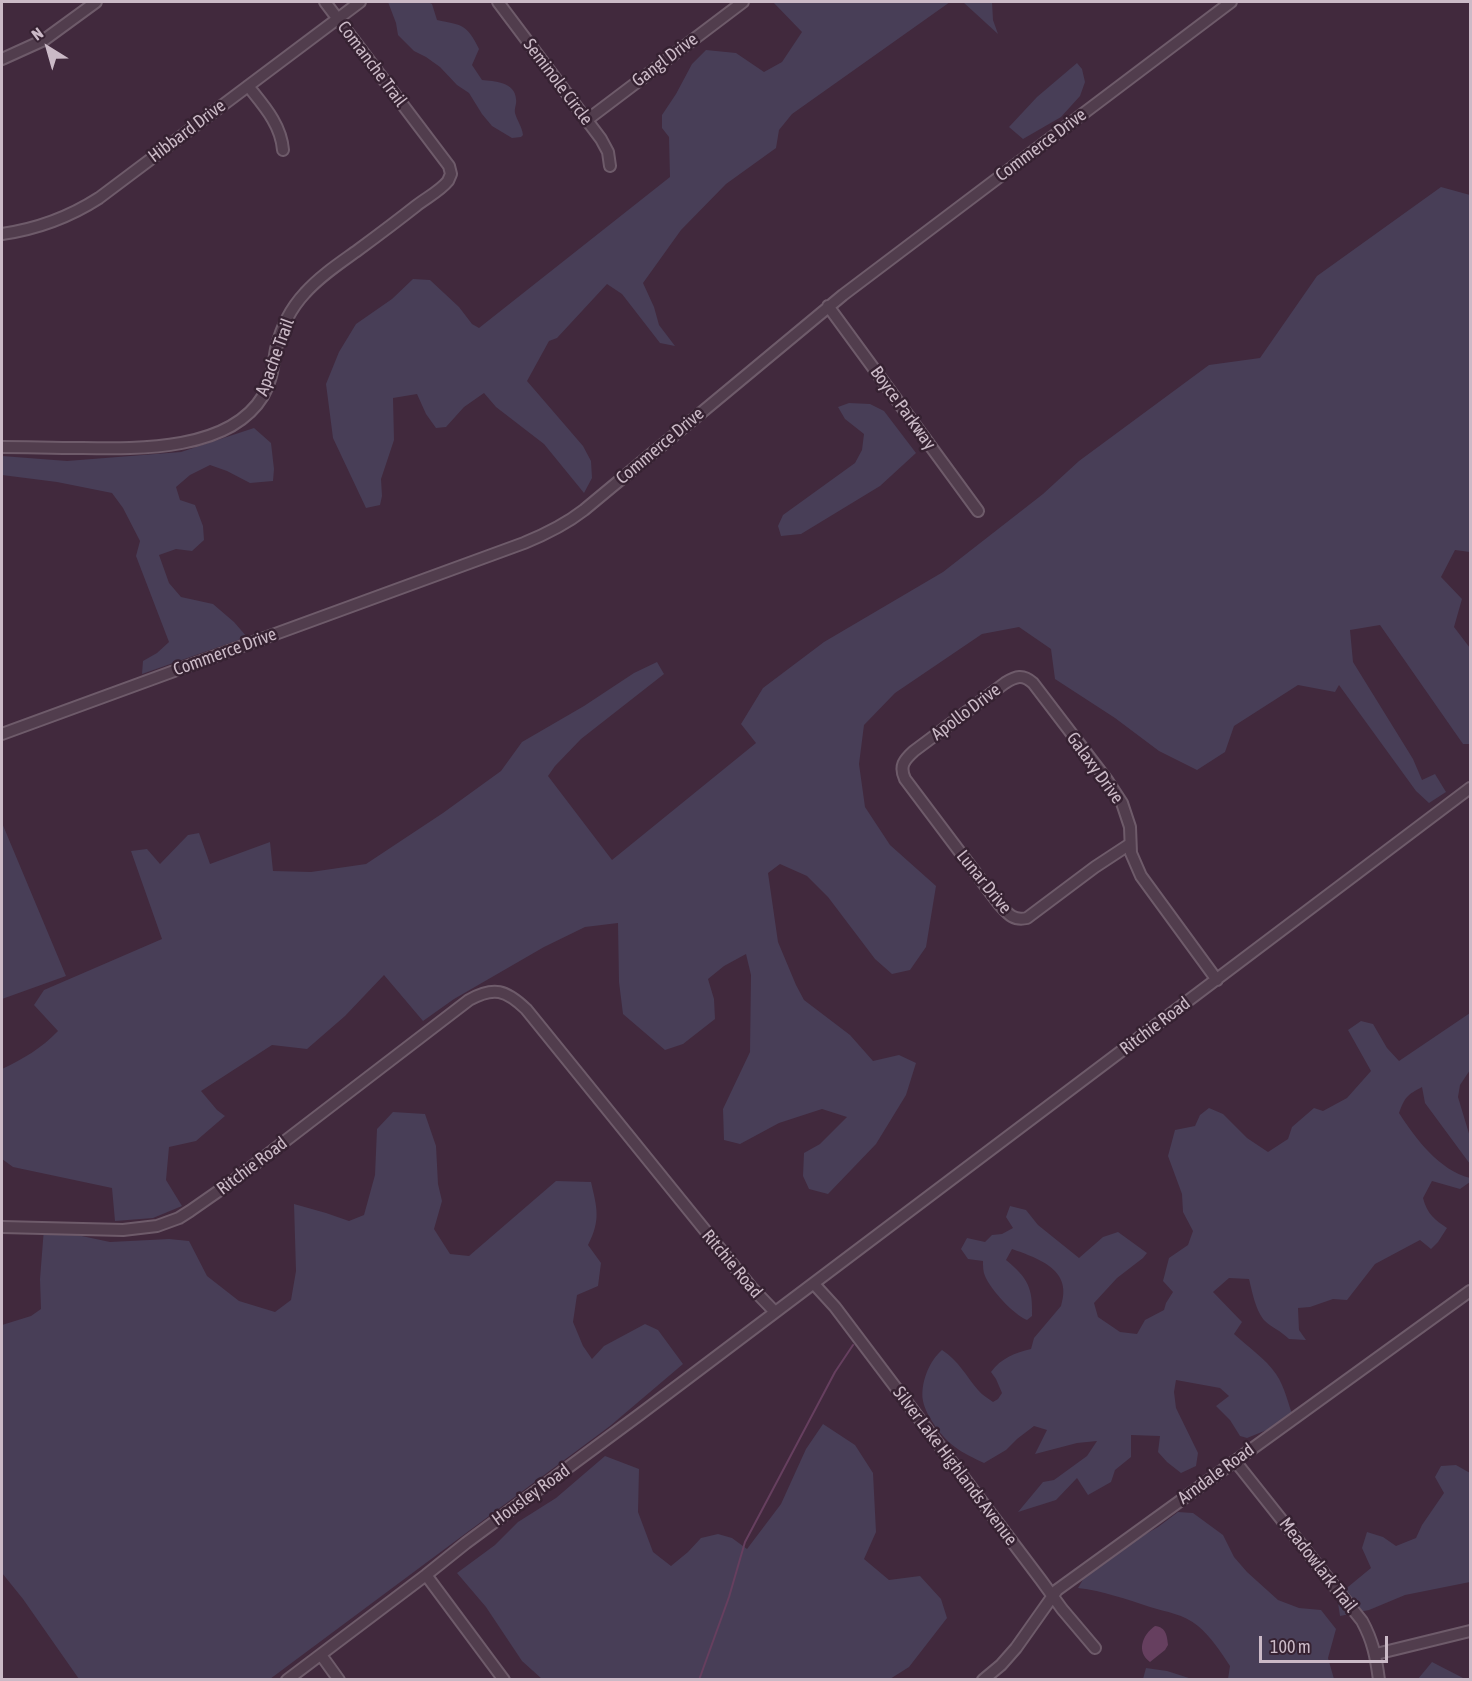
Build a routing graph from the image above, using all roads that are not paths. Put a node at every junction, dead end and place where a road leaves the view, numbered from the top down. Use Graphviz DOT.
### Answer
graph roads {
  1 [pos="96,2"];
  2 [pos="325,2"];
  3 [pos="360,2"];
  4 [pos="498,2"];
  5 [pos="743,2"];
  6 [pos="1231,2"];
  7 [pos="338,18"];
  8 [pos="2,59"];
  9 [pos="248,86"];
  10 [pos="587,120"];
  11 [pos="419,126"];
  12 [pos="283,150"];
  13 [pos="610,166"];
  14 [pos="2,234"];
  15 [pos="828,306"];
  16 [pos="2,447"];
  17 [pos="978,511"];
  18 [pos="1033,683"];
  19 [pos="2,734"];
  20 [pos="903,763"];
  21 [pos="1470,788"];
  22 [pos="1130,844"];
  23 [pos="1217,980"];
  24 [pos="2,1227"];
  25 [pos="814,1284"];
  26 [pos="1470,1291"];
  27 [pos="775,1312"];
  28 [pos="1235,1461"];
  29 [pos="426,1575"];
  30 [pos="1052,1596"];
  31 [pos="1470,1631"];
  32 [pos="1095,1648"];
  33 [pos="321,1654"];
  34 [pos="1376,1654"];
  35 [pos="287,1680"];
  36 [pos="339,1680"];
  37 [pos="504,1680"];
  38 [pos="983,1680"];
  39 [pos="1379,1680"];
  1 -- 8 [label="street"];
  2 -- 7 [label="street, Comanche Trail"];
  3 -- 7 [label="street, Hibbard Drive"];
  4 -- 10 [label="street, Seminole Circle"];
  5 -- 10 [label="street, Gangl Drive"];
  6 -- 15 [label="street, Commerce Drive"];
  7 -- 9 [label="street, Hibbard Drive"];
  7 -- 11 [label="street, Comanche Trail"];
  9 -- 12 [label="street"];
  9 -- 14 [label="street, Hibbard Drive"];
  10 -- 13 [label="street, Seminole Circle"];
  11 -- 16 [label="street, Apache Trail"];
  15 -- 17 [label="street, Boyce Parkway"];
  15 -- 19 [label="street, Commerce Drive"];
  18 -- 20 [label="street, Apollo Drive"];
  18 -- 22 [label="street, Galaxy Drive"];
  20 -- 22 [label="street, Lunar Drive"];
  21 -- 23 [label="street, Ritchie Road"];
  22 -- 23 [label="street, Galaxy Drive"];
  23 -- 25 [label="street, Ritchie Road"];
  24 -- 27 [label="street, Ritchie Road"];
  25 -- 27 [label="street, Ritchie Road"];
  25 -- 30 [label="street, Silver Lake Highlands Avenue"];
  26 -- 28 [label="street, Arndale Road"];
  27 -- 29 [label="street, Housley Road"];
  28 -- 30 [label="street, Arndale Road"];
  28 -- 34 [label="street, Meadowlark Trail"];
  29 -- 33 [label="street, Housley Road"];
  29 -- 37 [label="street"];
  30 -- 32 [label="street, Silver Lake Highlands Avenue"];
  30 -- 38 [label="street, Arndale Road"];
  31 -- 34 [label="street"];
  33 -- 35 [label="street, Housley Road"];
  33 -- 36 [label="street"];
  34 -- 39 [label="street, Meadowlark Trail"];
}
